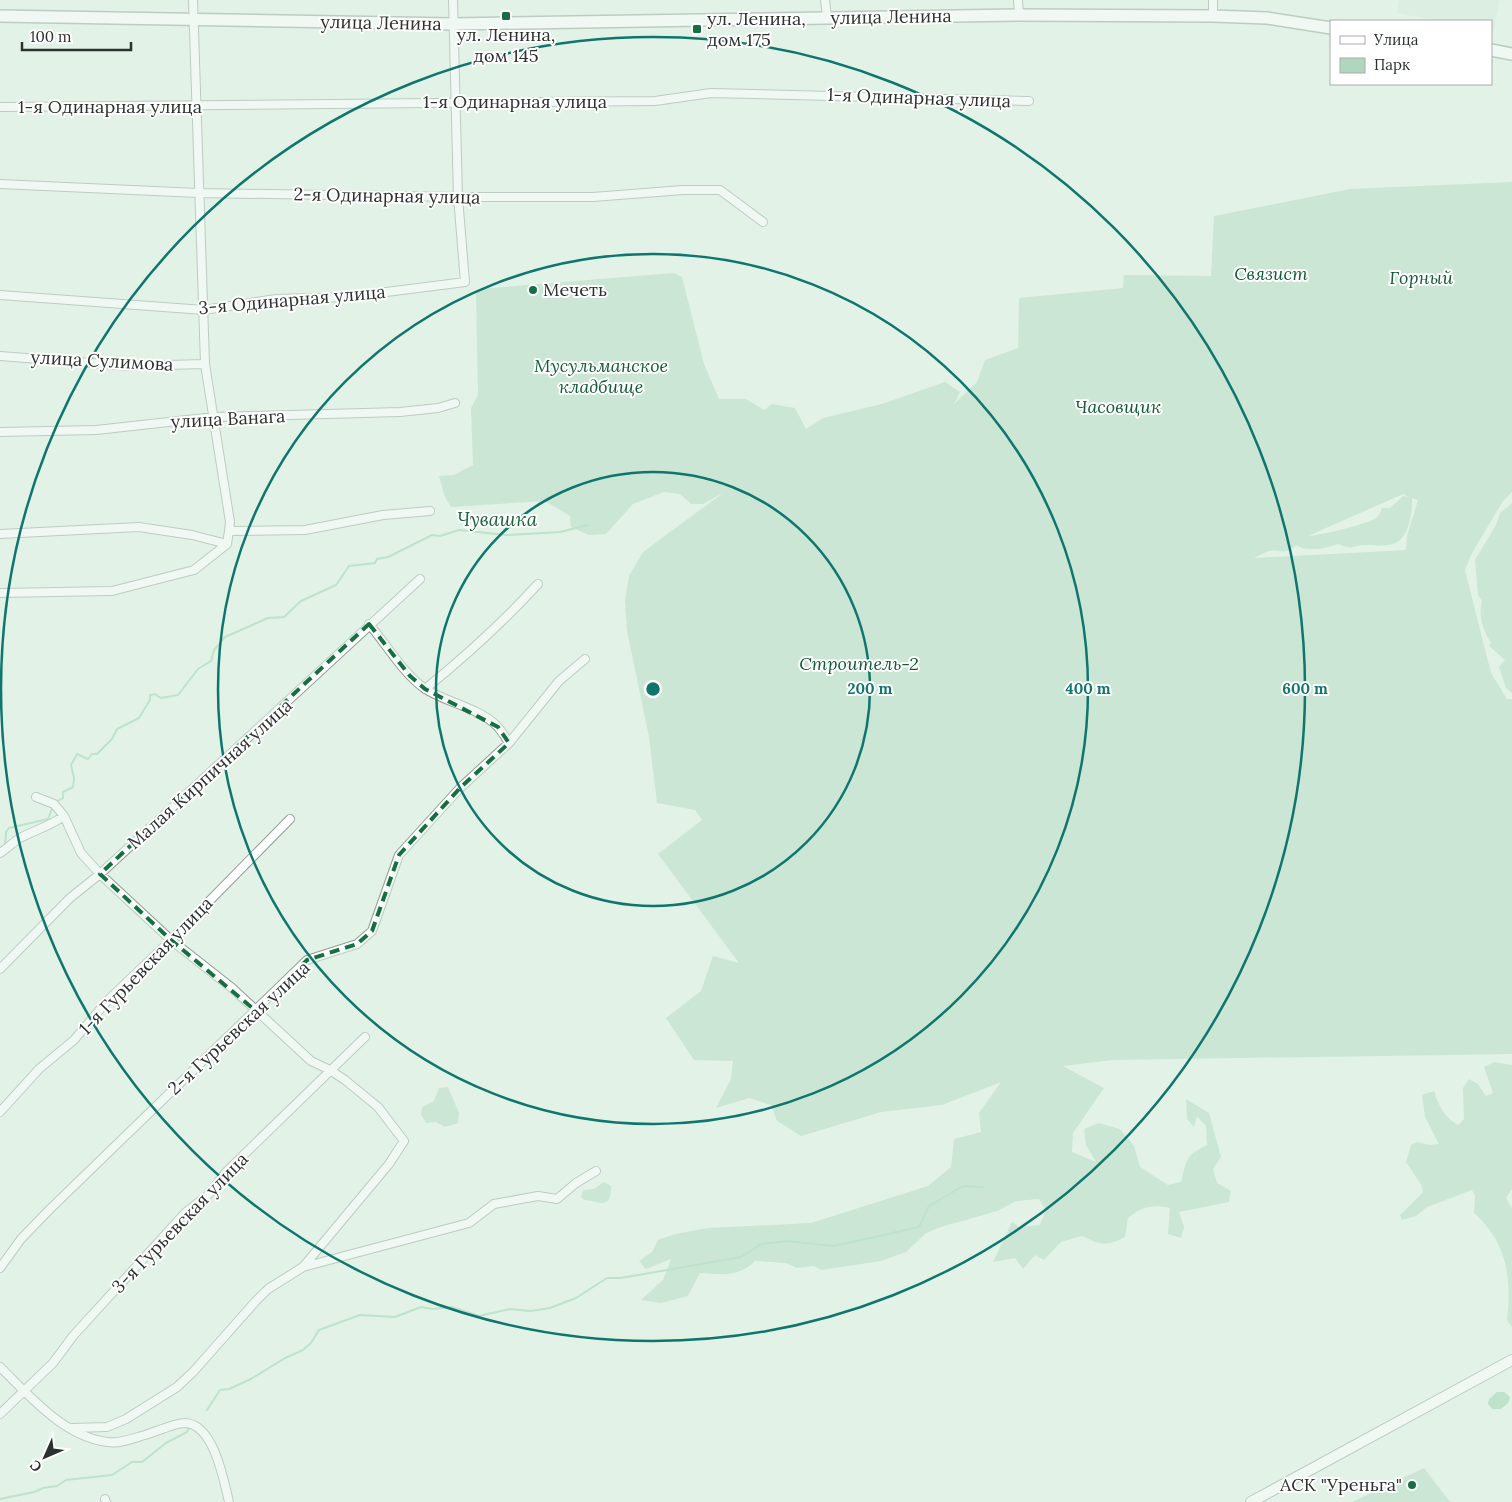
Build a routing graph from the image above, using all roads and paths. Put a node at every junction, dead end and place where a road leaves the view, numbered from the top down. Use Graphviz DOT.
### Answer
graph roads {
  1 [pos="193,0"];
  2 [pos="453,0"];
  3 [pos="825,0"];
  4 [pos="1018,0"];
  5 [pos="1213,0"];
  6 [pos="1019,15"];
  7 [pos="0,16"];
  8 [pos="1213,16"];
  9 [pos="827,17"];
  10 [pos="192,21"];
  11 [pos="453,24"];
  12 [pos="1330,28"];
  13 [pos="1492,50"];
  14 [pos="1512,54"];
  15 [pos="1029,101"];
  16 [pos="456,102"];
  17 [pos="0,107"];
  18 [pos="196,107"];
  19 [pos="0,184"];
  20 [pos="198,193"];
  21 [pos="458,196"];
  22 [pos="763,222"];
  23 [pos="0,295"];
  24 [pos="204,310"];
  25 [pos="0,356"];
  26 [pos="205,364"];
  27 [pos="454,403"];
  28 [pos="214,417"];
  29 [pos="0,432"];
  30 [pos="430,511"];
  31 [pos="229,531"];
  32 [pos="0,534"];
  33 [pos="227,544"];
  34 [pos="420,579"];
  35 [pos="538,584"];
  36 [pos="0,593"];
  37 [pos="369,624"];
  38 [pos="585,659"];
  39 [pos="426,688"];
  40 [pos="509,743"];
  41 [pos="36,797"];
  42 [pos="64,816"];
  43 [pos="290,819"];
  44 [pos="0,853"];
  45 [pos="100,874"];
  46 [pos="171,940"];
  47 [pos="0,969"];
  48 [pos="256,1011"];
  49 [pos="365,1037"];
  50 [pos="330,1070"];
  51 [pos="0,1112"];
  52 [pos="596,1171"];
  53 [pos="303,1267"];
  54 [pos="0,1268"];
  55 [pos="1512,1360"];
  56 [pos="0,1367"];
  57 [pos="24,1390"];
  58 [pos="0,1414"];
  59 [pos="72,1428"];
  60 [pos="229,1502"];
  61 [pos="1250,1502"];
  1 -- 10 [label="street"];
  2 -- 11 [label="street"];
  3 -- 9 [label="street"];
  4 -- 6 [label="street"];
  5 -- 8 [label="street"];
  6 -- 8 [label="main road, улица Ленина"];
  6 -- 9 [label="main road, улица Ленина"];
  7 -- 10 [label="main road, улица Ленина"];
  8 -- 12 [label="main road, улица Ленина"];
  9 -- 11 [label="main road, улица Ленина"];
  10 -- 11 [label="main road, улица Ленина"];
  10 -- 18 [label="street"];
  11 -- 16 [label="street"];
  13 -- 14 [label="main road"];
  15 -- 16 [label="street, 1-я Одинарная улица"];
  16 -- 18 [label="street, 1-я Одинарная улица"];
  16 -- 21 [label="street"];
  17 -- 18 [label="street, 1-я Одинарная улица"];
  18 -- 20 [label="street"];
  19 -- 20 [label="street, 2-я Одинарная улица"];
  20 -- 21 [label="street, 2-я Одинарная улица"];
  20 -- 24 [label="street"];
  21 -- 22 [label="street, 2-я Одинарная улица"];
  21 -- 24 [label="street, 3-я Одинарная улица"];
  23 -- 24 [label="street, 3-я Одинарная улица"];
  24 -- 26 [label="street"];
  25 -- 26 [label="street, улица Сулимова"];
  26 -- 28 [label="street"];
  27 -- 28 [label="street, улица Ванага"];
  28 -- 29 [label="street, улица Ванага"];
  28 -- 31 [label="street"];
  30 -- 31 [label="street"];
  31 -- 33 [label="street"];
  32 -- 33 [label="street"];
  33 -- 36 [label="street"];
  34 -- 37 [label="street, Малая Кирпичная улица"];
  35 -- 39 [label="street"];
  37 -- 39 [label="street"];
  37 -- 45 [label="street, Малая Кирпичная улица"];
  38 -- 40 [label="street, 2-я Гурьевская улица"];
  39 -- 40 [label="street"];
  40 -- 48 [label="street, 2-я Гурьевская улица"];
  41 -- 42 [label="street"];
  42 -- 44 [label="street"];
  42 -- 45 [label="street"];
  43 -- 46 [label="street, 1-я Гурьевская улица"];
  45 -- 46 [label="street"];
  45 -- 47 [label="street, Малая Кирпичная улица"];
  46 -- 48 [label="street"];
  46 -- 51 [label="street, 1-я Гурьевская улица"];
  48 -- 50 [label="street"];
  48 -- 54 [label="street, 2-я Гурьевская улица"];
  49 -- 50 [label="street, 3-я Гурьевская улица"];
  50 -- 53 [label="street"];
  50 -- 57 [label="street, 3-я Гурьевская улица"];
  52 -- 53 [label="street"];
  53 -- 59 [label="street"];
  55 -- 61 [label="main road"];
  56 -- 57 [label="street"];
  57 -- 58 [label="street, 3-я Гурьевская улица"];
  57 -- 59 [label="street"];
  59 -- 60 [label="street"];
}
